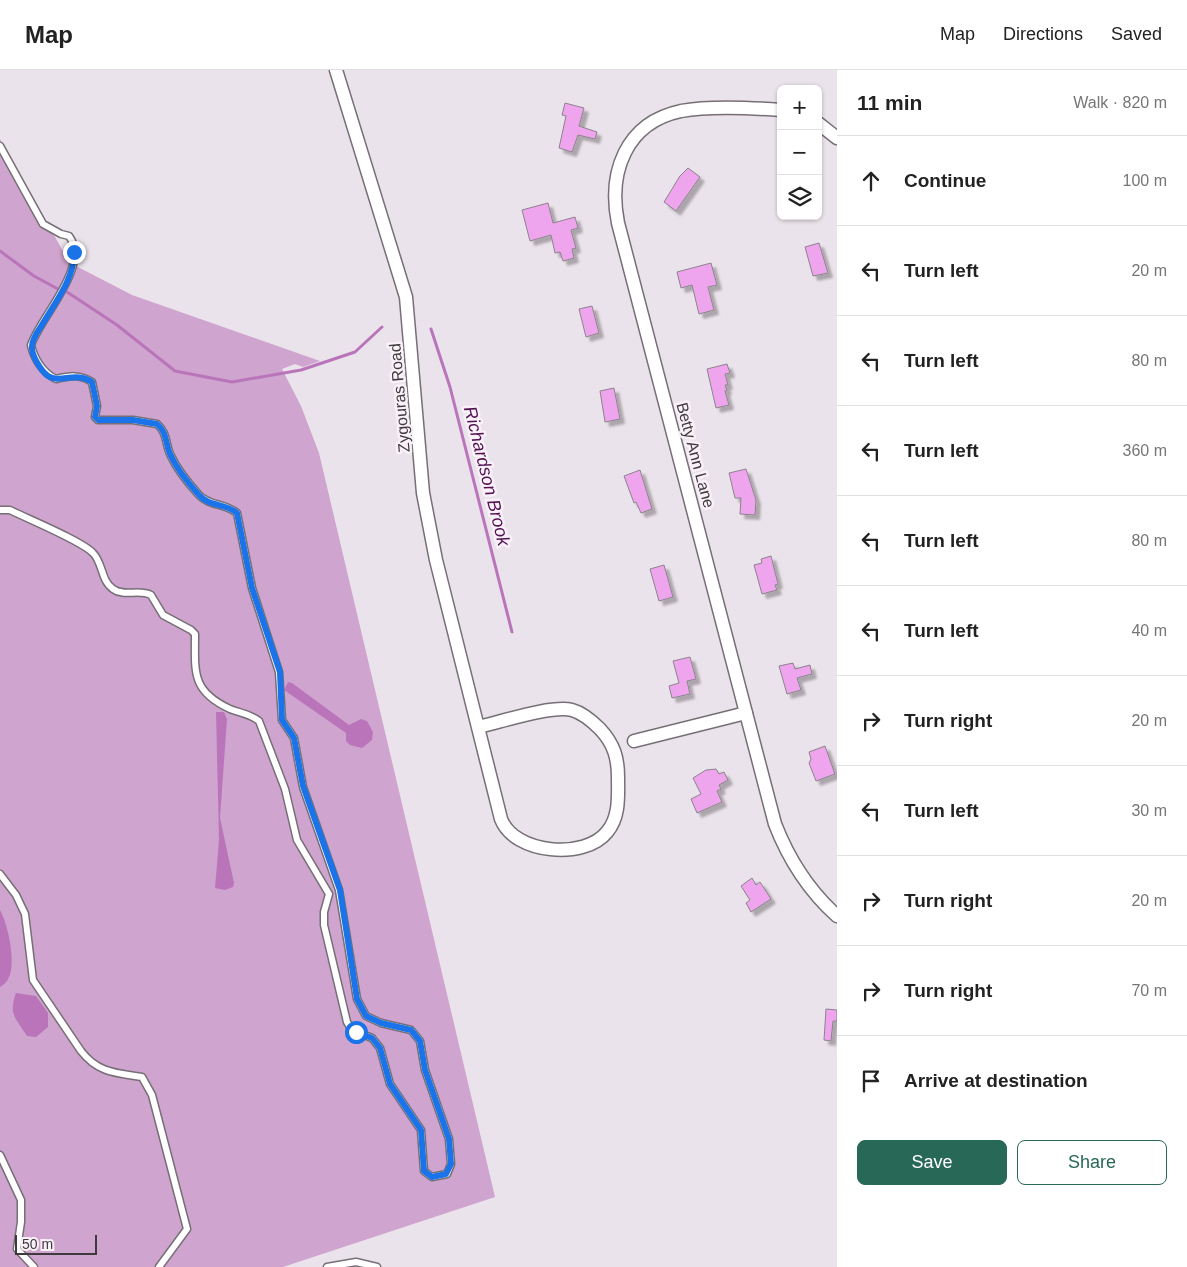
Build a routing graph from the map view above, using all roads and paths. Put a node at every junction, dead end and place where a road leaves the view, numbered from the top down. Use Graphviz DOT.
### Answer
graph roads {
  1 [pos="336,70"];
  2 [pos="777,110"];
  3 [pos="822,126"];
  4 [pos="837,138"];
  5 [pos="0,146"];
  6 [pos="0,510"];
  7 [pos="746,713"];
  8 [pos="478,727"];
  9 [pos="634,741"];
  10 [pos="0,874"];
  11 [pos="837,916"];
  12 [pos="0,1155"];
  13 [pos="34,1267"];
  14 [pos="159,1267"];
  15 [pos="327,1267"];
  16 [pos="377,1267"];
  1 -- 8 [label="street, Zygouras Road"];
  2 -- 7 [label="street, Betty Ann Lane"];
  3 -- 4 [label="street"];
  5 -- 6 [label="lane"];
  7 -- 9 [label="street"];
  7 -- 11 [label="street, Betty Ann Lane"];
  8 -- 8 [label="street, Zygouras Road"];
  10 -- 14 [label="lane"];
  12 -- 13 [label="lane"];
  15 -- 16 [label="lane"];
}
